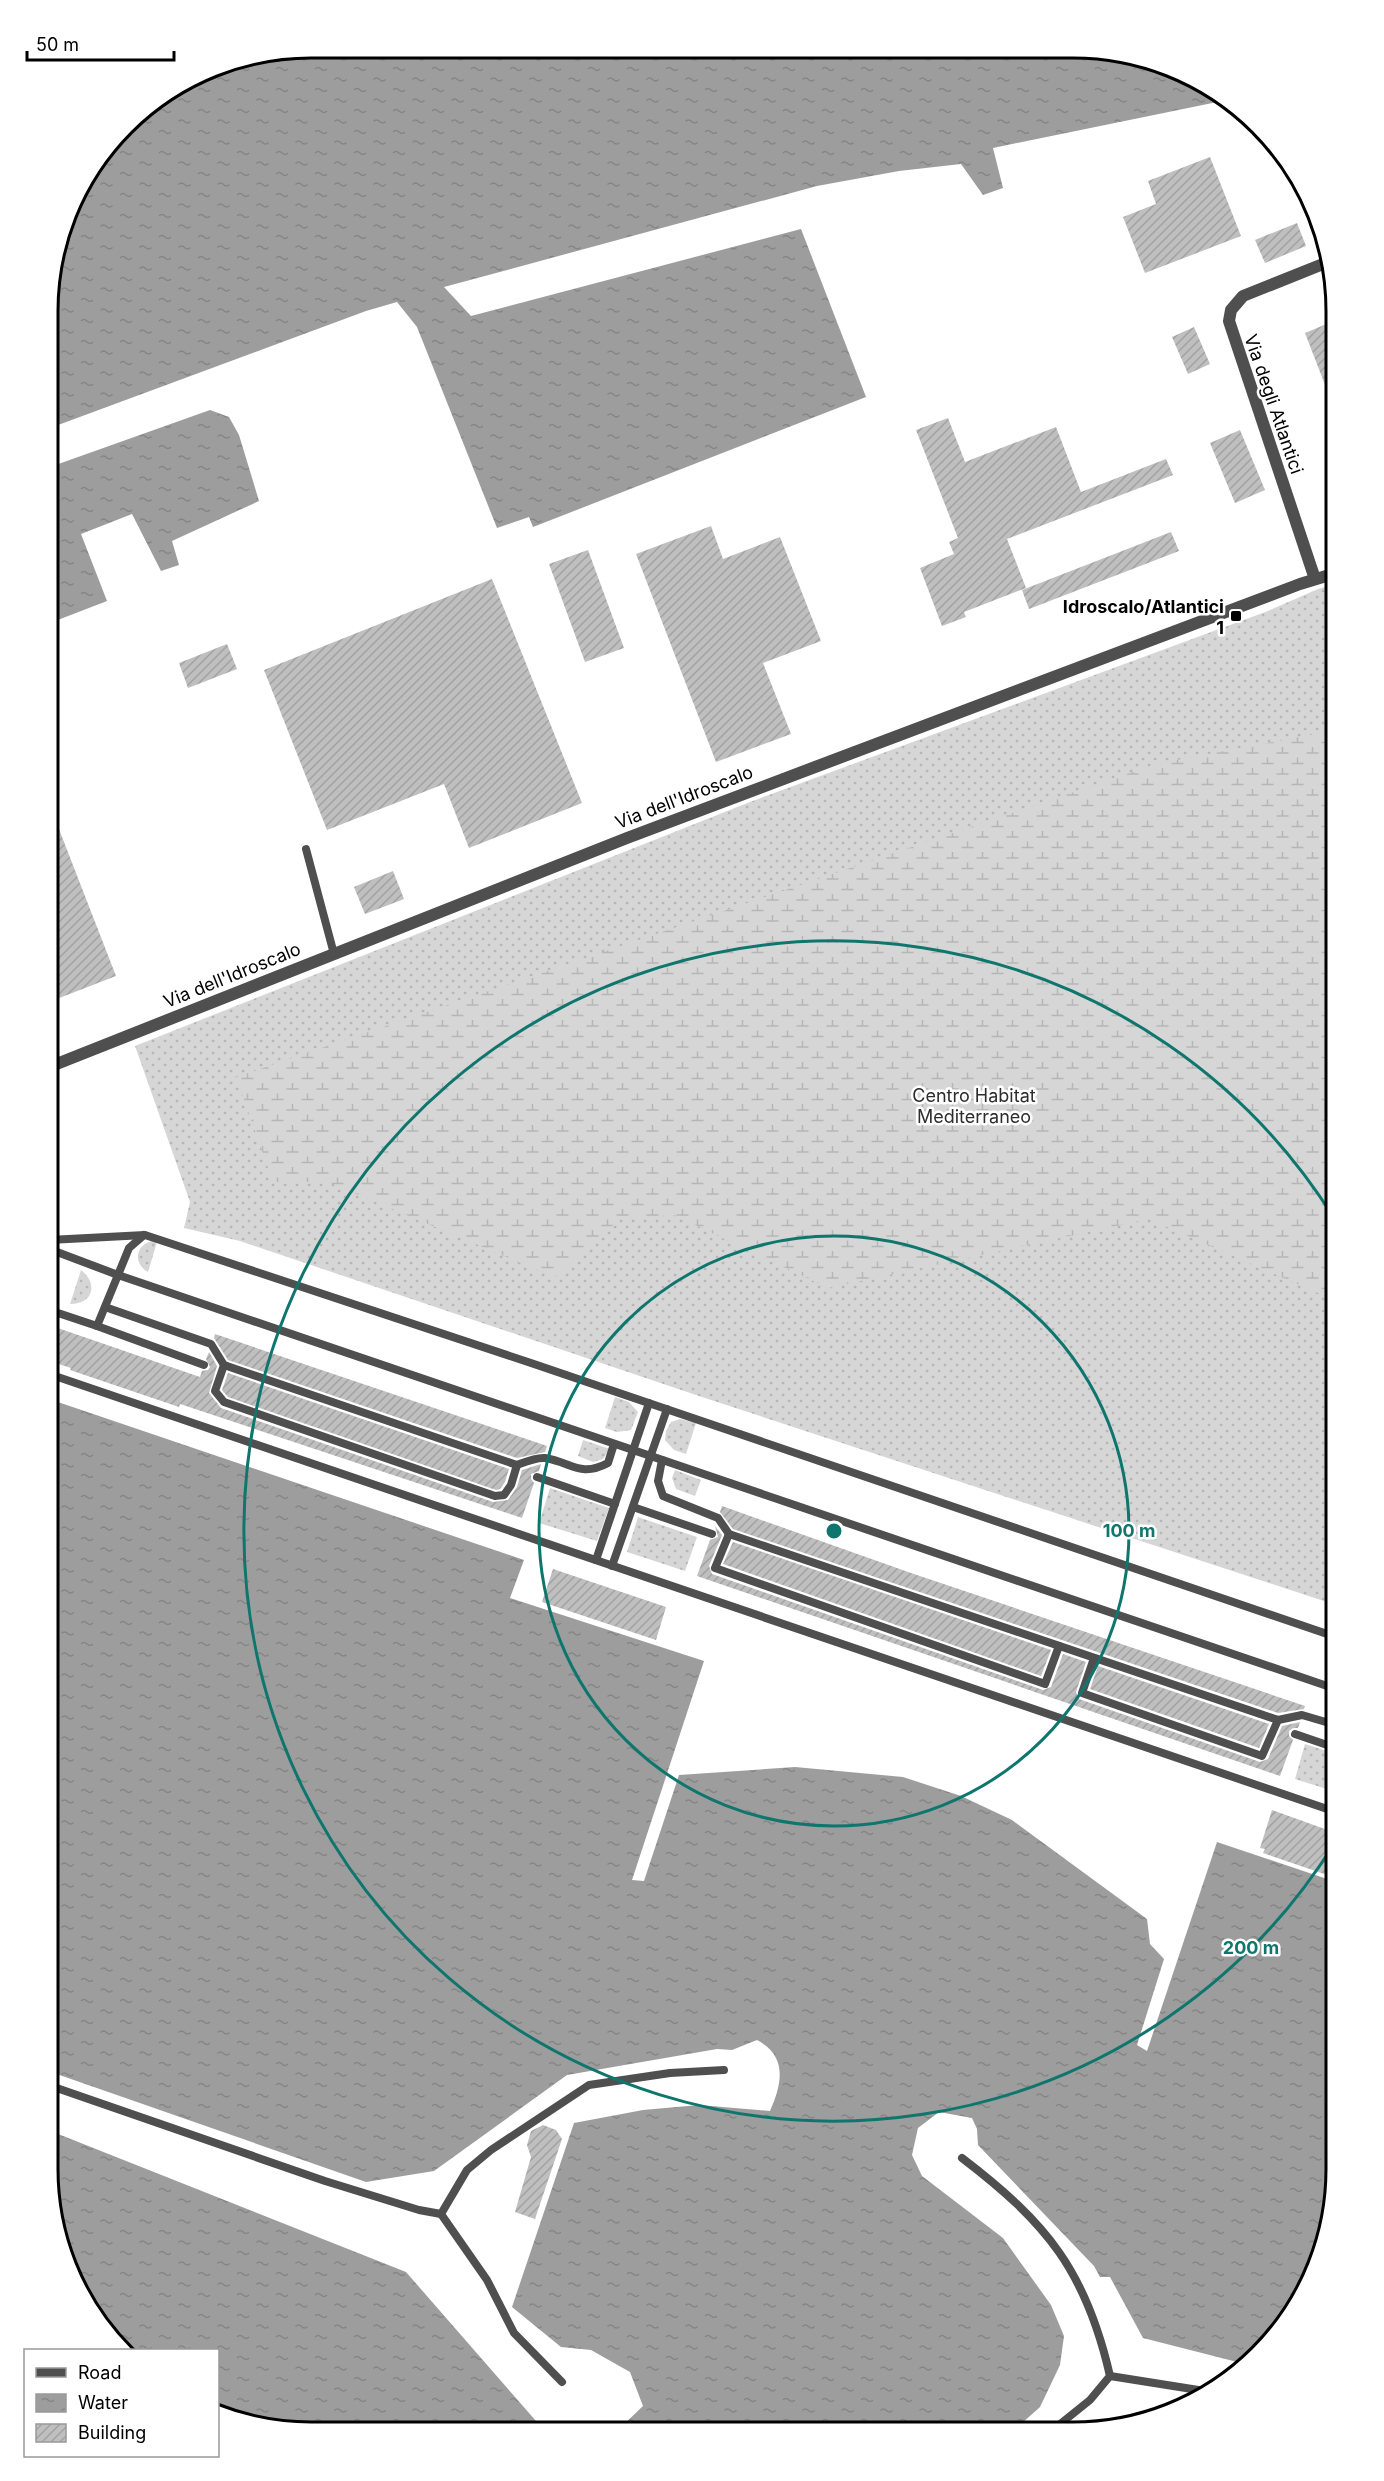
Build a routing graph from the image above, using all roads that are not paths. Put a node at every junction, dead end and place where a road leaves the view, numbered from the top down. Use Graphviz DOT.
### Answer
graph roads {
  1 [pos="1321,265"];
  2 [pos="1326,576"];
  3 [pos="1315,579"];
  4 [pos="306,849"];
  5 [pos="333,954"];
  6 [pos="58,1063"];
  7 [pos="145,1235"];
  8 [pos="58,1240"];
  9 [pos="58,1253"];
  10 [pos="118,1275"];
  11 [pos="105,1306"];
  12 [pos="58,1313"];
  13 [pos="97,1326"];
  14 [pos="204,1365"];
  15 [pos="224,1365"];
  16 [pos="58,1377"];
  17 [pos="649,1403"];
  18 [pos="667,1409"];
  19 [pos="614,1444"];
  20 [pos="633,1450"];
  21 [pos="651,1456"];
  22 [pos="662,1460"];
  23 [pos="518,1465"];
  24 [pos="537,1477"];
  25 [pos="615,1504"];
  26 [pos="633,1507"];
  27 [pos="712,1534"];
  28 [pos="729,1534"];
  29 [pos="596,1560"];
  30 [pos="612,1566"];
  31 [pos="1326,1635"];
  32 [pos="1059,1646"];
  33 [pos="1094,1658"];
  34 [pos="1326,1686"];
  35 [pos="1278,1720"];
  36 [pos="1326,1722"];
  37 [pos="1295,1734"];
  38 [pos="1326,1745"];
  39 [pos="1326,1809"];
  40 [pos="724,2070"];
  41 [pos="58,2088"];
  42 [pos="962,2158"];
  43 [pos="441,2214"];
  44 [pos="1110,2376"];
  45 [pos="562,2382"];
  46 [pos="1197,2390"];
  47 [pos="1062,2422"];
  1 -- 3 [label="street, Via degli Atlantici"];
  2 -- 3 [label="street, Via dell'Idroscalo"];
  3 -- 5 [label="street, Via dell'Idroscalo"];
  4 -- 5 [label="lane"];
  5 -- 6 [label="street, Via dell'Idroscalo"];
  7 -- 8 [label="lane"];
  7 -- 10 [label="lane"];
  7 -- 17 [label="lane"];
  9 -- 10 [label="lane"];
  10 -- 11 [label="lane"];
  10 -- 19 [label="lane"];
  11 -- 13 [label="lane"];
  11 -- 15 [label="lane"];
  12 -- 13 [label="lane"];
  13 -- 14 [label="lane"];
  15 -- 23 [label="lane"];
  15 -- 23 [label="lane"];
  16 -- 29 [label="lane"];
  17 -- 18 [label="lane"];
  17 -- 20 [label="lane"];
  18 -- 21 [label="lane"];
  18 -- 31 [label="lane"];
  19 -- 20 [label="lane"];
  19 -- 23 [label="lane"];
  20 -- 21 [label="lane"];
  20 -- 25 [label="lane"];
  21 -- 22 [label="lane"];
  21 -- 26 [label="lane"];
  22 -- 28 [label="lane"];
  22 -- 34 [label="lane"];
  24 -- 25 [label="lane"];
  25 -- 29 [label="lane"];
  26 -- 27 [label="lane"];
  26 -- 30 [label="lane"];
  28 -- 32 [label="lane"];
  28 -- 32 [label="lane"];
  29 -- 30 [label="lane"];
  30 -- 39 [label="lane"];
  32 -- 33 [label="lane"];
  33 -- 35 [label="lane"];
  33 -- 35 [label="lane"];
  35 -- 36 [label="lane"];
  37 -- 38 [label="lane"];
  40 -- 43 [label="lane"];
  41 -- 43 [label="lane"];
  42 -- 44 [label="lane"];
  43 -- 45 [label="lane"];
  44 -- 46 [label="lane"];
  44 -- 47 [label="lane"];
}
